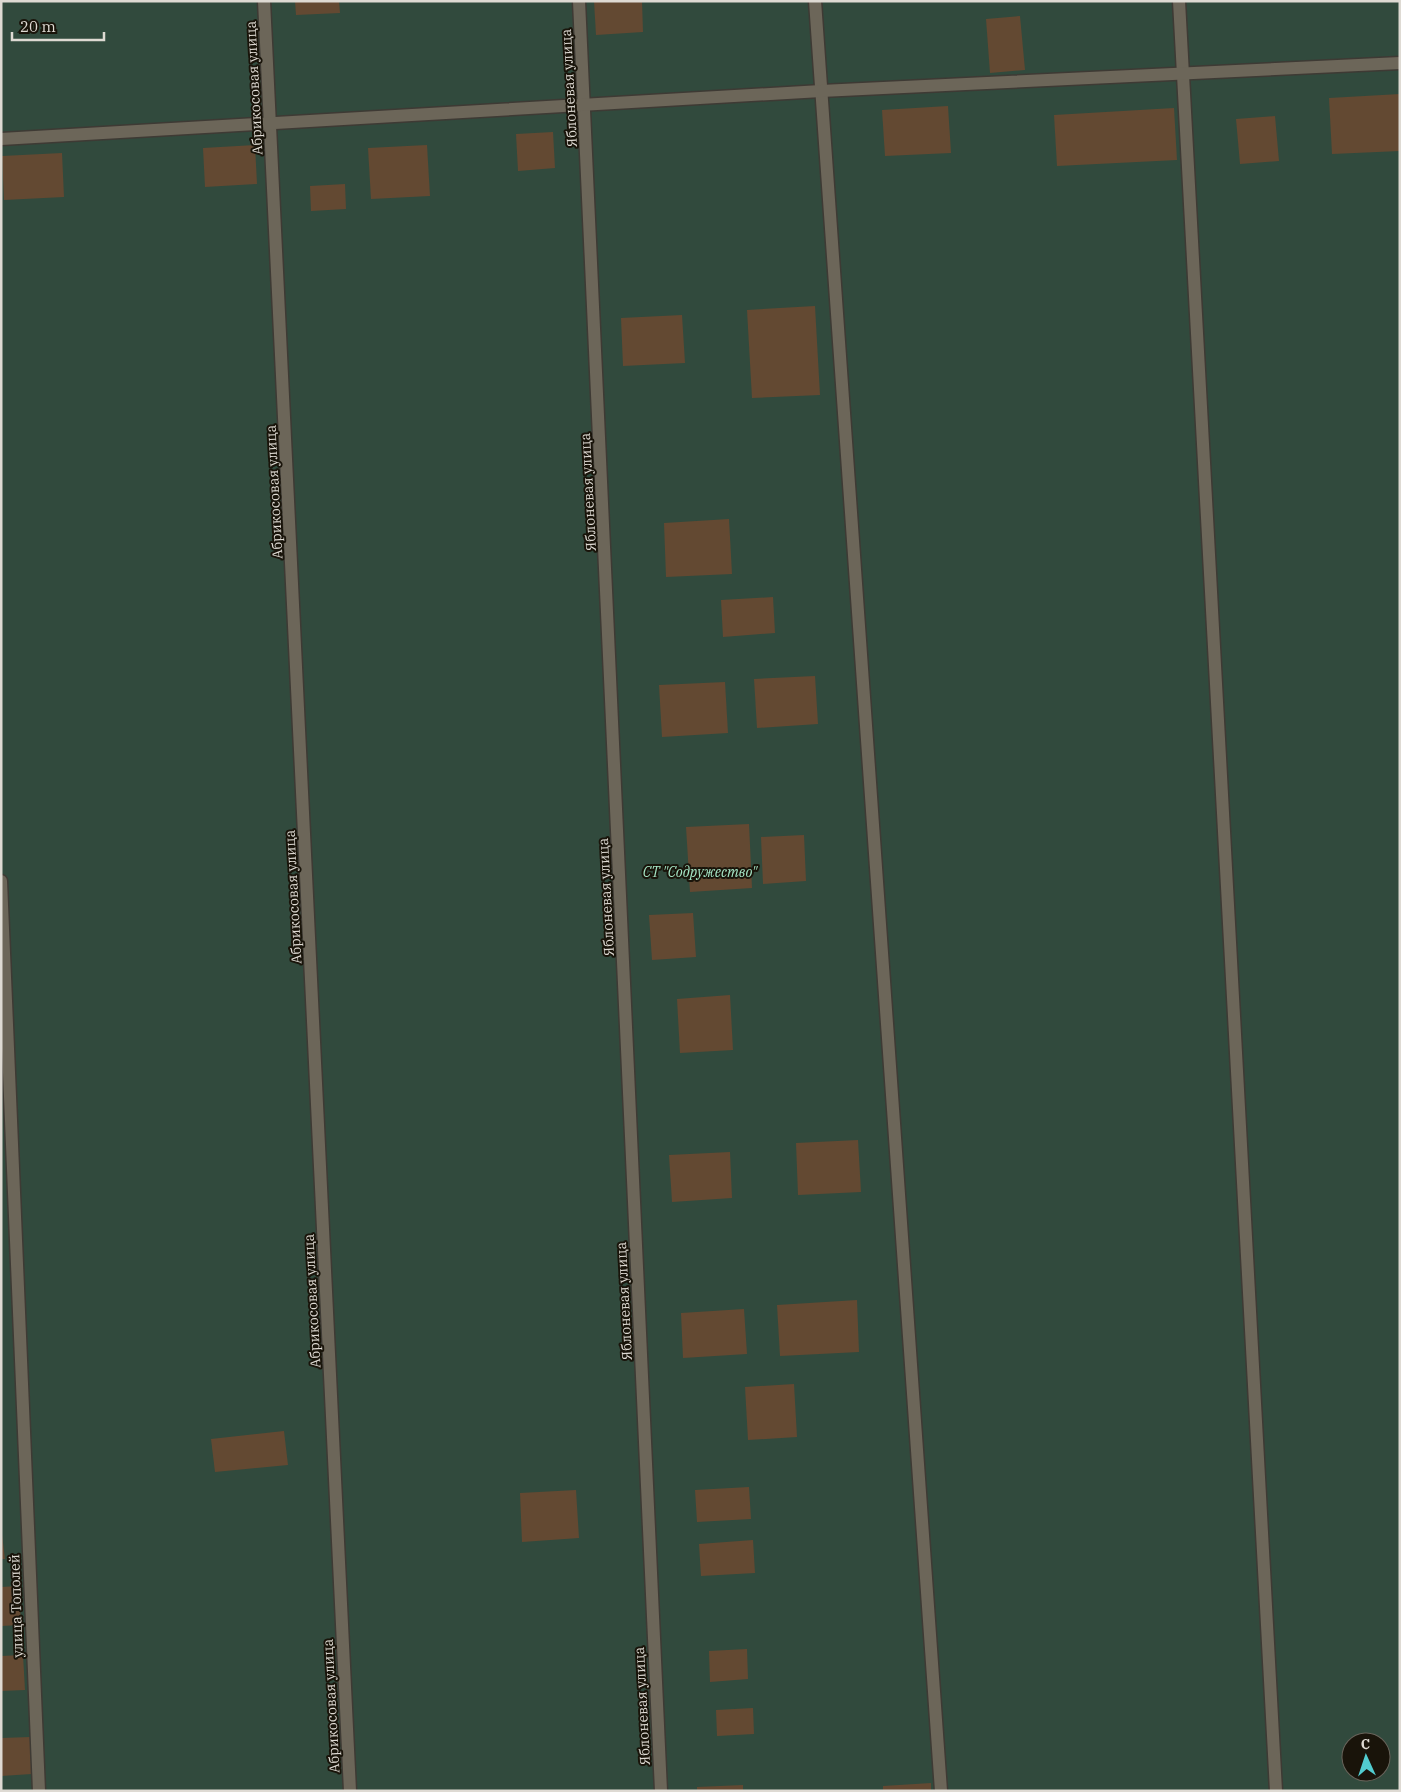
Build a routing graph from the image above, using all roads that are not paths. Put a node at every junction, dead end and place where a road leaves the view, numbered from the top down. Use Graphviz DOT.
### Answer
graph roads {
  1 [pos="264,1"];
  2 [pos="579,1"];
  3 [pos="815,1"];
  4 [pos="1179,1"];
  5 [pos="1400,63"];
  6 [pos="1184,72"];
  7 [pos="821,91"];
  8 [pos="586,104"];
  9 [pos="271,122"];
  10 [pos="1,139"];
  11 [pos="1,880"];
  12 [pos="39,1791"];
  13 [pos="350,1791"];
  14 [pos="661,1791"];
  15 [pos="941,1791"];
  16 [pos="1276,1791"];
  1 -- 9 [label="street, Абрикосовая улица"];
  2 -- 8 [label="street, Яблоневая улица"];
  3 -- 7 [label="street"];
  4 -- 6 [label="street"];
  5 -- 6 [label="street"];
  6 -- 7 [label="street"];
  6 -- 16 [label="street"];
  7 -- 8 [label="street"];
  7 -- 15 [label="street"];
  8 -- 9 [label="street"];
  8 -- 14 [label="street, Яблоневая улица"];
  9 -- 10 [label="street"];
  9 -- 13 [label="street, Абрикосовая улица"];
  11 -- 12 [label="street, улица Тополей"];
}
